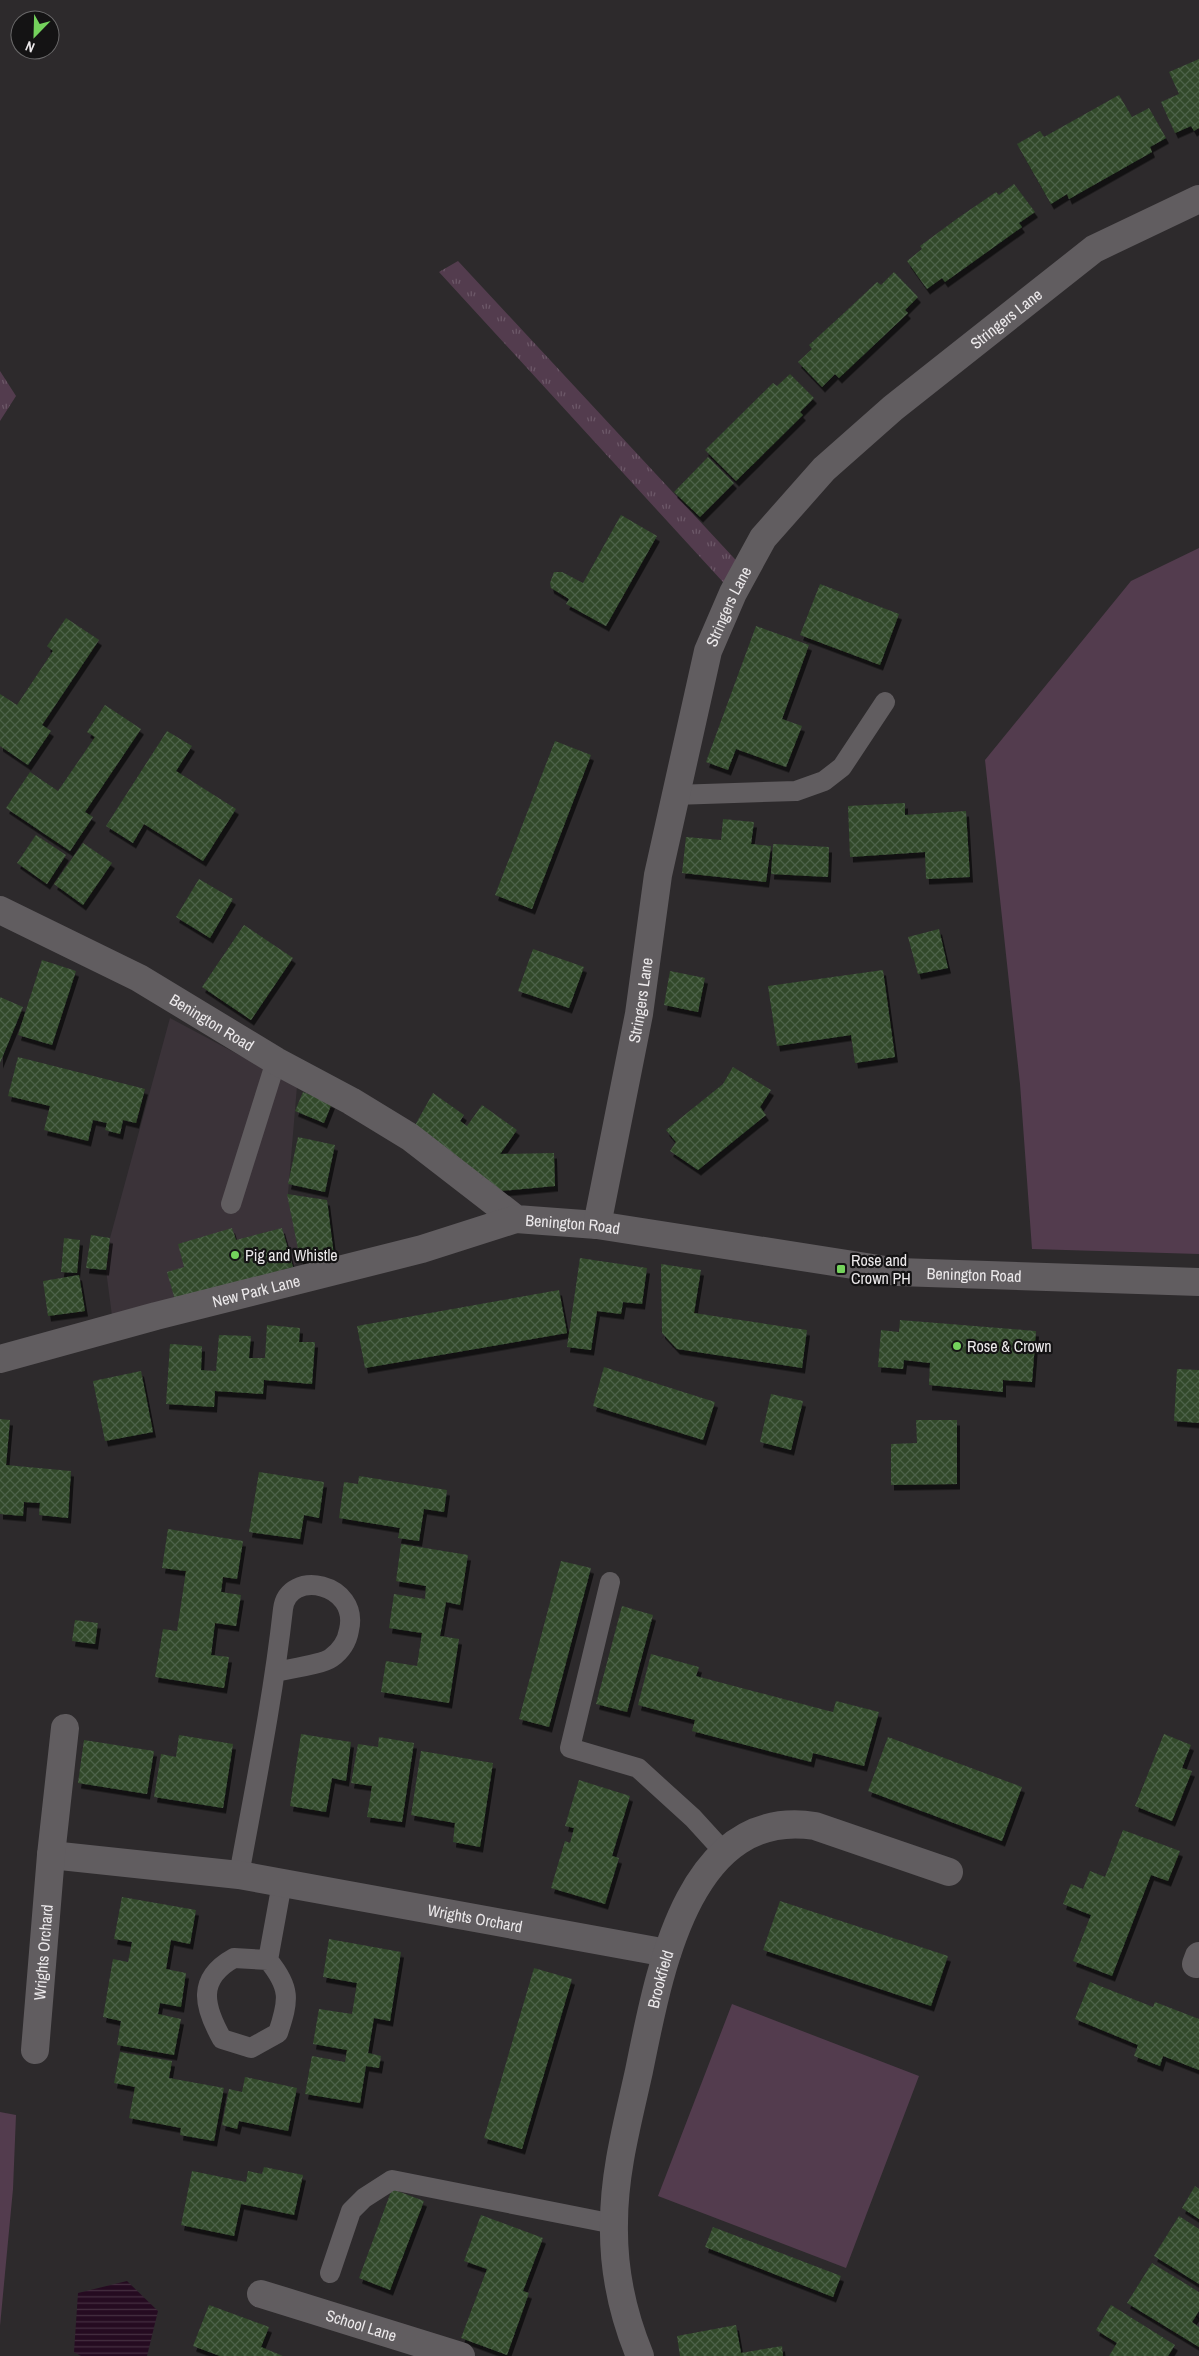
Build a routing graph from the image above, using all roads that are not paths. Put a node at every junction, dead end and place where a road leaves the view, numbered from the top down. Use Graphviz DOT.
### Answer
graph roads {
  1 [pos="1199,199"];
  2 [pos="884,702"];
  3 [pos="674,795"];
  4 [pos="0,910"];
  5 [pos="276,1061"];
  6 [pos="231,1204"];
  7 [pos="516,1219"];
  8 [pos="597,1226"];
  9 [pos="1199,1282"];
  10 [pos="0,1359"];
  11 [pos="610,1582"];
  12 [pos="276,1672"];
  13 [pos="65,1728"];
  14 [pos="724,1852"];
  15 [pos="51,1855"];
  16 [pos="949,1872"];
  17 [pos="239,1875"];
  18 [pos="282,1883"];
  19 [pos="667,1953"];
  20 [pos="268,1960"];
  21 [pos="35,2050"];
  22 [pos="614,2224"];
  23 [pos="330,2273"];
  24 [pos="261,2294"];
  25 [pos="461,2356"];
  26 [pos="640,2356"];
  1 -- 3 [label="street, Stringers Lane"];
  2 -- 3 [label="lane"];
  3 -- 8 [label="street, Stringers Lane"];
  4 -- 5 [label="street, Benington Road"];
  5 -- 6 [label="lane"];
  5 -- 7 [label="street, Benington Road"];
  7 -- 8 [label="street, Benington Road"];
  7 -- 10 [label="street, New Park Lane"];
  8 -- 9 [label="street, Benington Road"];
  11 -- 14 [label="lane"];
  12 -- 12 [label="lane"];
  12 -- 17 [label="lane"];
  13 -- 15 [label="street, Wrights Orchard"];
  14 -- 16 [label="street, Brookfield"];
  14 -- 19 [label="street, Brookfield"];
  15 -- 17 [label="street, Wrights Orchard"];
  15 -- 21 [label="street, Wrights Orchard"];
  17 -- 18 [label="street, Wrights Orchard"];
  18 -- 19 [label="street, Wrights Orchard"];
  18 -- 20 [label="lane"];
  19 -- 22 [label="street, Brookfield"];
  20 -- 20 [label="lane"];
  22 -- 23 [label="lane"];
  22 -- 26 [label="street, Brookfield"];
  24 -- 25 [label="street, School Lane"];
}
